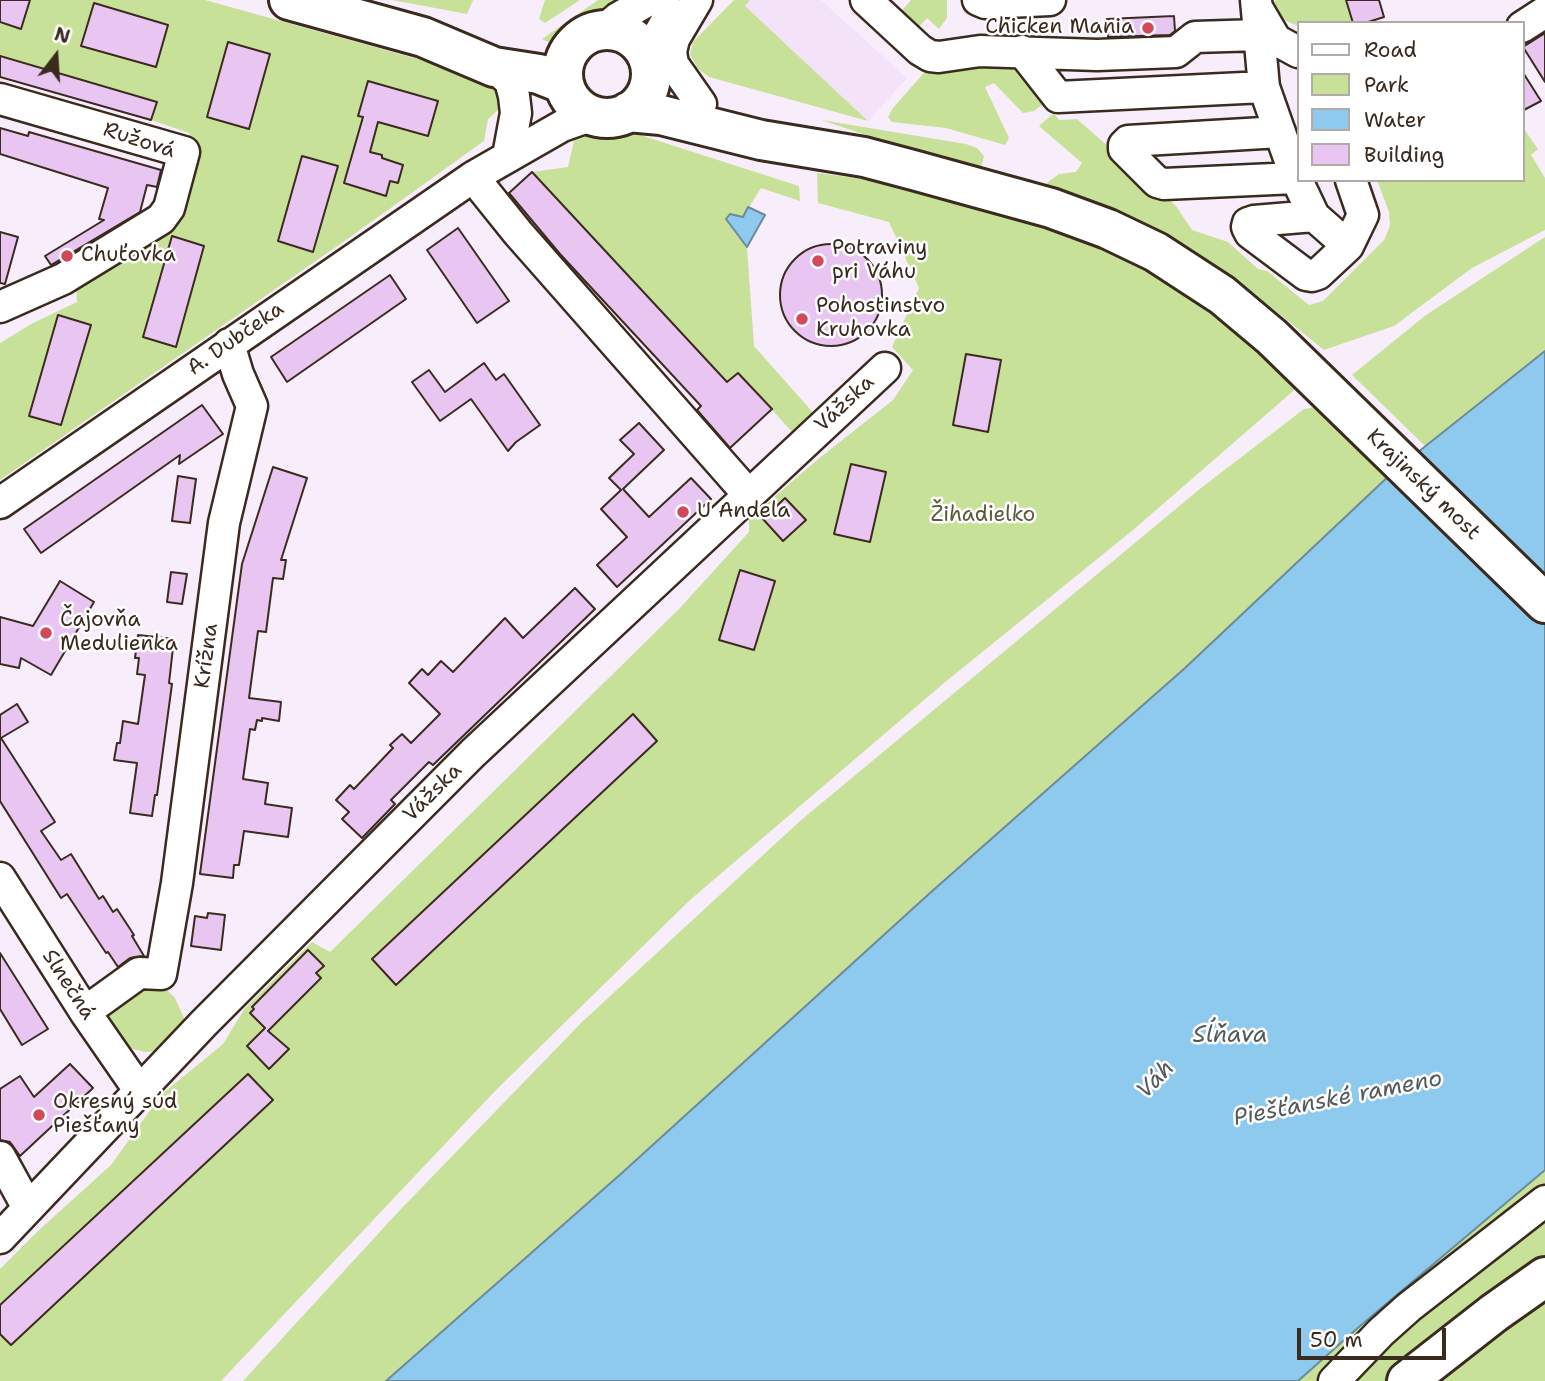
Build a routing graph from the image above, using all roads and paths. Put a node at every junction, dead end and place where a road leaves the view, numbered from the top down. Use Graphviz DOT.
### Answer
graph roads {
  1 [pos="289,0"];
  2 [pos="649,0"];
  3 [pos="682,0"];
  4 [pos="698,0"];
  5 [pos="866,0"];
  6 [pos="978,0"];
  7 [pos="1050,0"];
  8 [pos="1256,3"];
  9 [pos="1545,12"];
  10 [pos="1524,26"];
  11 [pos="604,30"];
  12 [pos="1259,35"];
  13 [pos="424,37"];
  14 [pos="1022,51"];
  15 [pos="1296,51"];
  16 [pos="649,64"];
  17 [pos="494,67"];
  18 [pos="1264,87"];
  19 [pos="585,90"];
  20 [pos="0,99"];
  21 [pos="701,104"];
  22 [pos="1280,132"];
  23 [pos="508,156"];
  24 [pos="864,157"];
  25 [pos="473,177"];
  26 [pos="1296,178"];
  27 [pos="1298,182"];
  28 [pos="1352,182"];
  29 [pos="1314,216"];
  30 [pos="1348,246"];
  31 [pos="0,307"];
  32 [pos="229,344"];
  33 [pos="885,368"];
  34 [pos="748,494"];
  35 [pos="0,503"];
  36 [pos="1545,603"];
  37 [pos="0,878"];
  38 [pos="85,1012"];
  39 [pos="139,1090"];
  40 [pos="0,1157"];
  41 [pos="1545,1201"];
  42 [pos="28,1208"];
  43 [pos="0,1238"];
  44 [pos="1545,1277"];
  45 [pos="1334,1381"];
  46 [pos="1407,1381"];
  1 -- 13 [label="main road"];
  2 -- 11 [label="street"];
  3 -- 16 [label="street"];
  4 -- 21 [label="street"];
  5 -- 14 [label="street"];
  6 -- 7 [label="street"];
  8 -- 12 [label="street"];
  8 -- 15 [label="street"];
  9 -- 10 [label="street"];
  11 -- 16 [label="main road"];
  11 -- 19 [label="main road"];
  12 -- 14 [label="street"];
  12 -- 18 [label="street"];
  13 -- 17 [label="main road"];
  13 -- 19 [label="main road"];
  14 -- 18 [label="street"];
  16 -- 19 [label="main road"];
  16 -- 21 [label="main road"];
  17 -- 19 [label="main road"];
  17 -- 23 [label="street"];
  18 -- 22 [label="street"];
  19 -- 23 [label="street, A. Dubčeka"];
  19 -- 24 [label="main road"];
  20 -- 31 [label="street, Ružová"];
  21 -- 24 [label="main road"];
  22 -- 26 [label="street"];
  22 -- 26 [label="street"];
  23 -- 25 [label="street, A. Dubčeka"];
  24 -- 36 [label="main road, Krajinský most"];
  25 -- 32 [label="street, A. Dubčeka"];
  25 -- 34 [label="street"];
  27 -- 29 [label="street"];
  28 -- 30 [label="street"];
  29 -- 30 [label="street"];
  29 -- 30 [label="street"];
  32 -- 35 [label="street, A. Dubčeka"];
  32 -- 38 [label="street, Krížna"];
  33 -- 34 [label="street, Vážska"];
  34 -- 39 [label="street, Vážska"];
  37 -- 38 [label="street, Slnečná"];
  38 -- 39 [label="street, Slnečná"];
  39 -- 42 [label="street, Vážska"];
  40 -- 42 [label="street"];
  41 -- 45 [label="street"];
  42 -- 43 [label="street, Vážska"];
  44 -- 46 [label="main road"];
}
